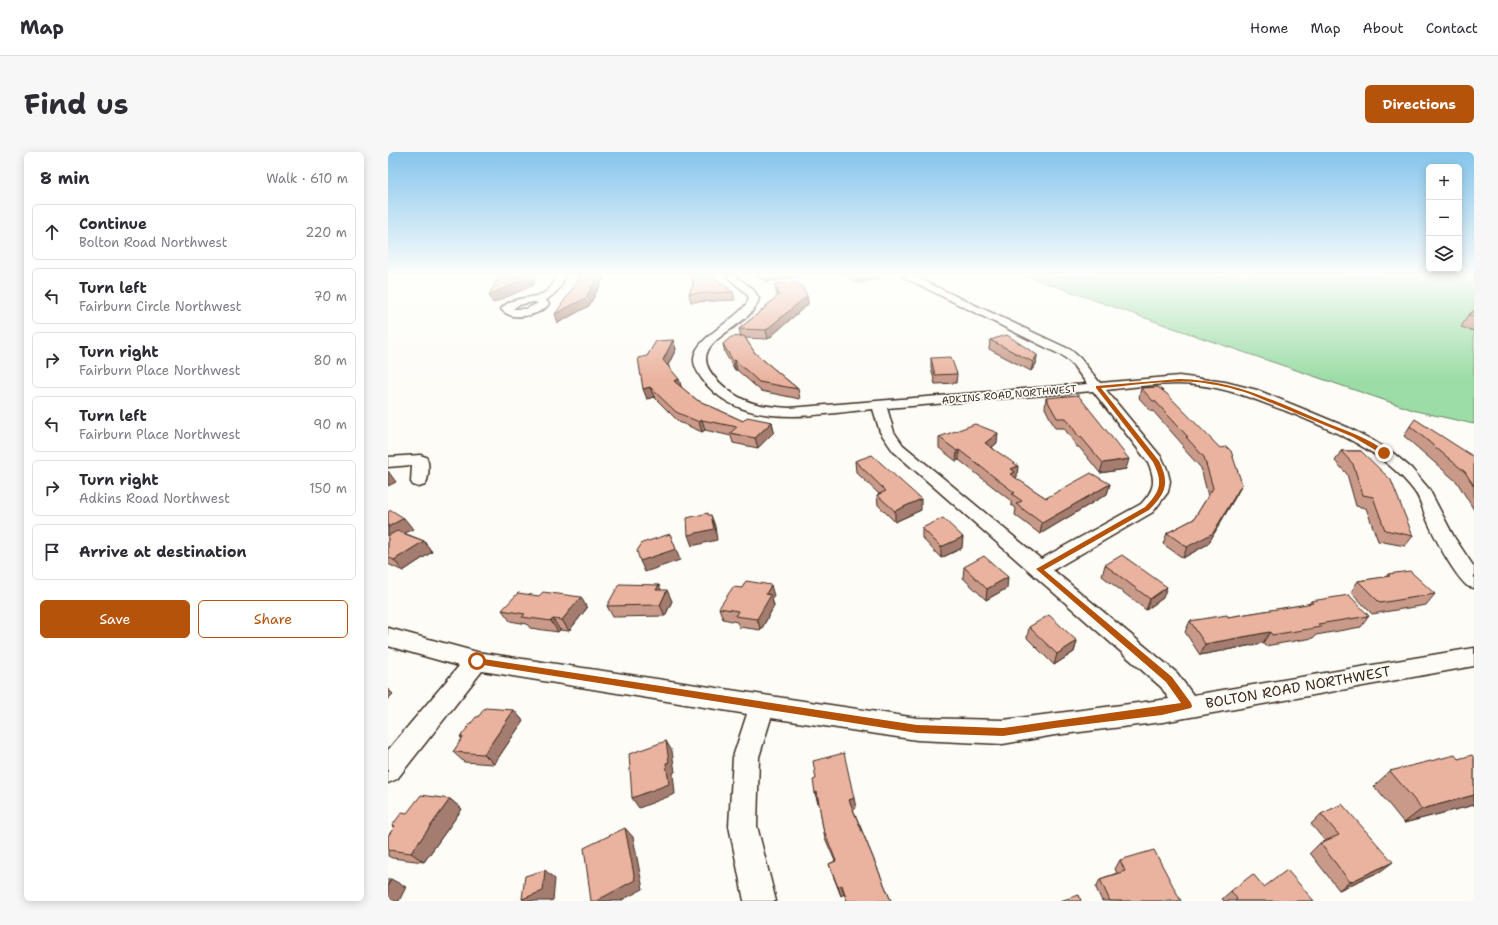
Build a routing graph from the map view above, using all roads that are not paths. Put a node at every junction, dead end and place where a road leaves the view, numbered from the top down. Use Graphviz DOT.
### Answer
graph roads {
  1 [pos="747,311"];
  2 [pos="980,311"];
  3 [pos="1098,387"];
  4 [pos="879,405"];
  5 [pos="388,462"];
  6 [pos="419,482"];
  7 [pos="1039,569"];
  8 [pos="1474,580"];
  9 [pos="388,637"];
  10 [pos="1474,657"];
  11 [pos="477,661"];
  12 [pos="762,706"];
  13 [pos="1188,706"];
  14 [pos="388,770"];
  15 [pos="760,901"];
  1 -- 4 [label="street, ADKINS ROAD NORTHWEST"];
  2 -- 3 [label="street"];
  3 -- 4 [label="street, ADKINS ROAD NORTHWEST"];
  3 -- 7 [label="street"];
  3 -- 8 [label="street, ADKINS ROAD NORTHWEST"];
  4 -- 7 [label="street"];
  5 -- 6 [label="street"];
  7 -- 13 [label="street"];
  9 -- 11 [label="street, BOLTON ROAD NORTHWEST"];
  10 -- 13 [label="street, BOLTON ROAD NORTHWEST"];
  11 -- 12 [label="street, BOLTON ROAD NORTHWEST"];
  11 -- 14 [label="street"];
  12 -- 13 [label="street, BOLTON ROAD NORTHWEST"];
  12 -- 15 [label="street"];
}
